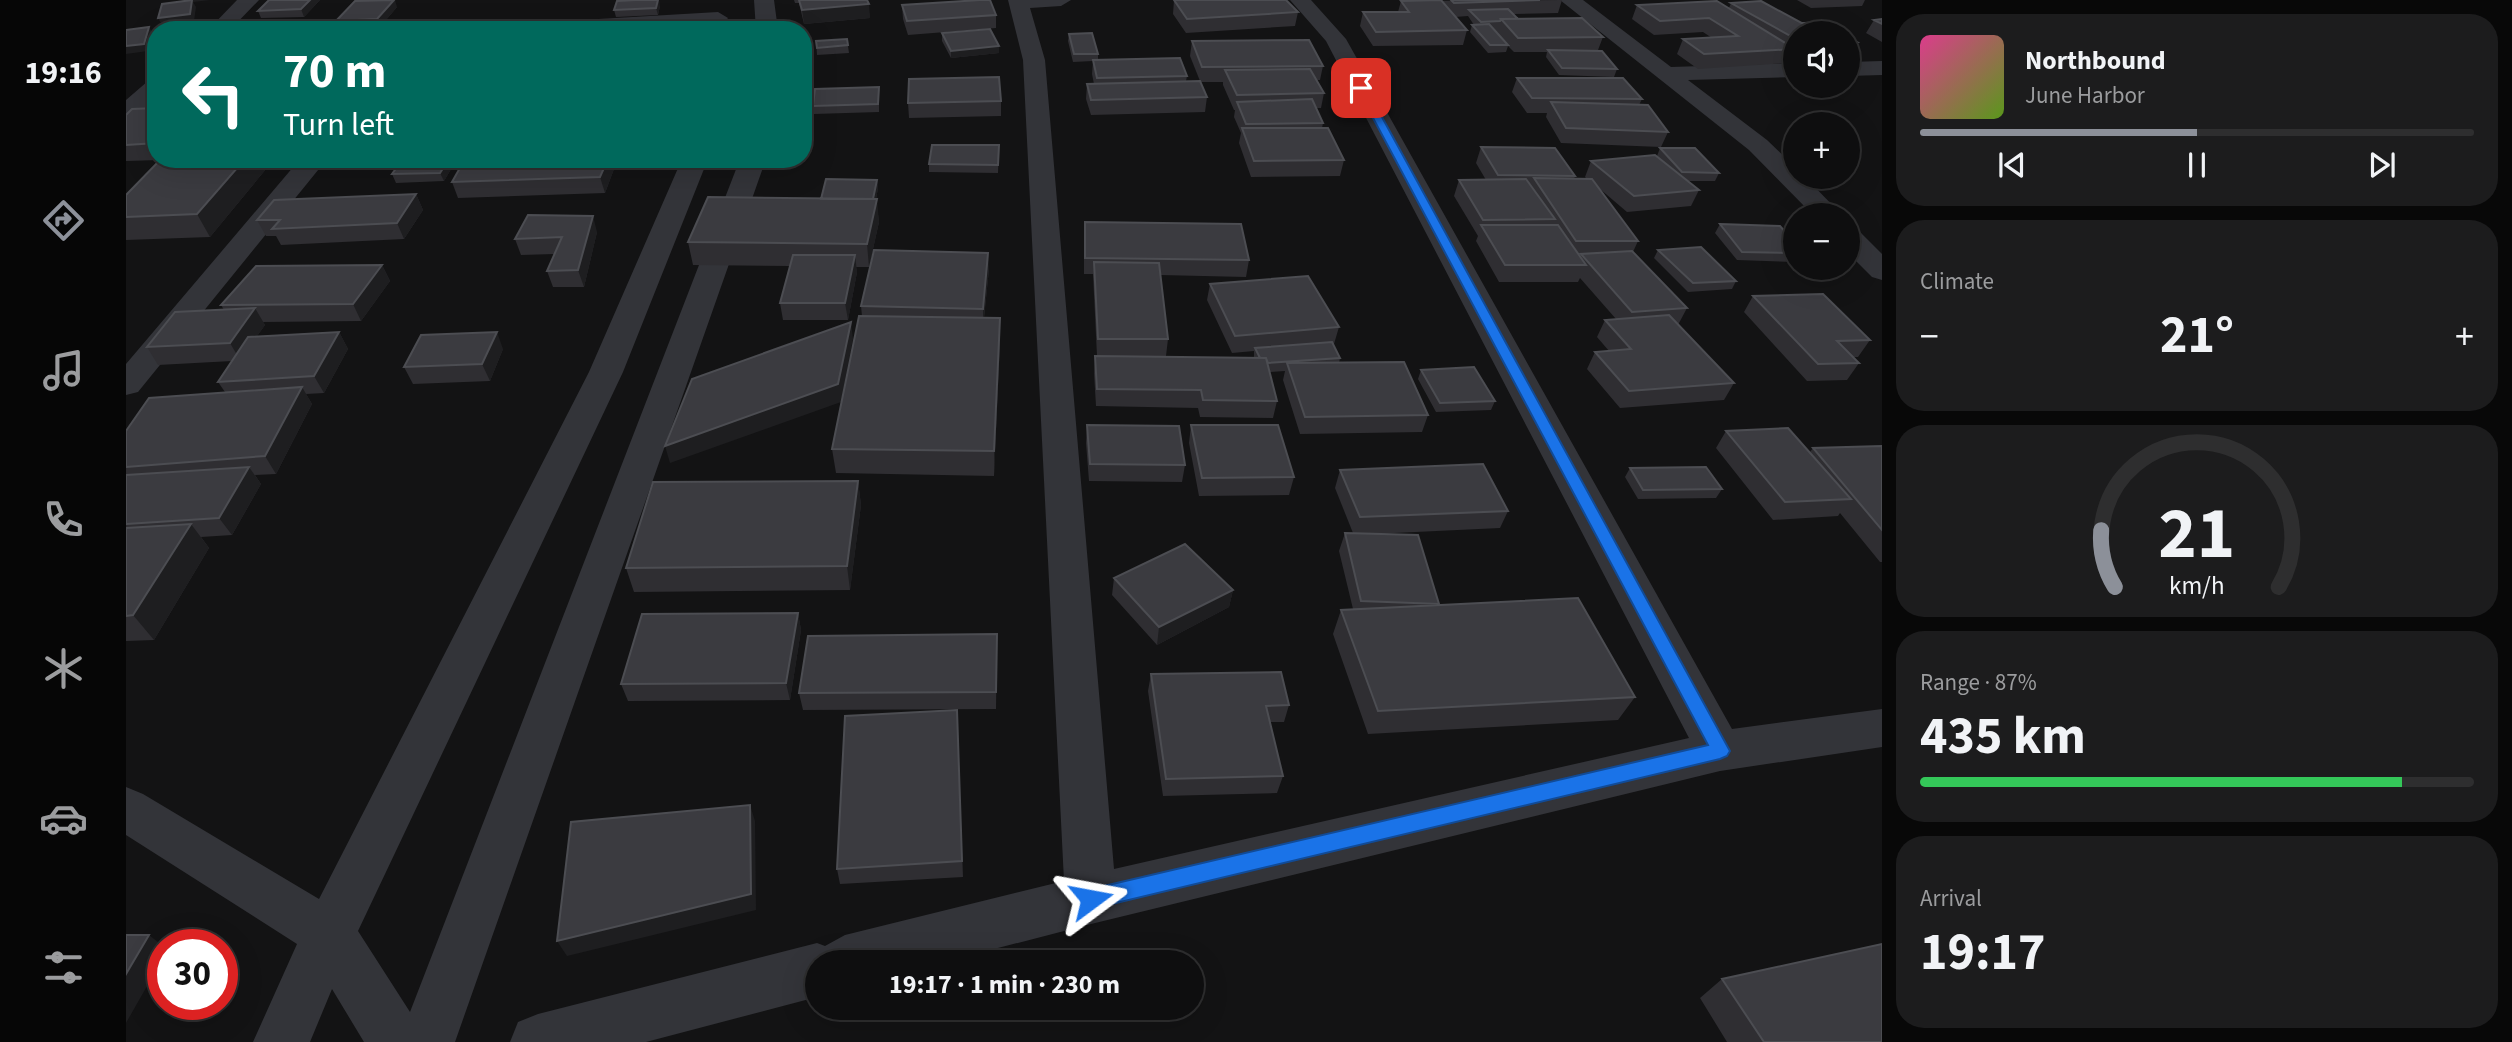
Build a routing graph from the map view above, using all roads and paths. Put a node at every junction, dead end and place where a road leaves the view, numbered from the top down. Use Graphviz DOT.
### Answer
graph roads {
  1 [pos="249,0"];
  2 [pos="764,0"];
  3 [pos="1061,0"];
  4 [pos="1300,0"];
  5 [pos="1570,0"];
  6 [pos="1019,1"];
  7 [pos="718,16"];
  8 [pos="227,21"];
  9 [pos="645,21"];
  10 [pos="766,21"];
  11 [pos="1882,68"];
  12 [pos="1860,69"];
  13 [pos="1783,70"];
  14 [pos="1664,74"];
  15 [pos="147,94"];
  16 [pos="126,112"];
  17 [pos="307,168"];
  18 [pos="691,168"];
  19 [pos="750,168"];
  20 [pos="1816,203"];
  21 [pos="1860,248"];
  22 [pos="1882,271"];
  23 [pos="126,386"];
  24 [pos="1882,728"];
  25 [pos="1720,751"];
  26 [pos="126,809"];
  27 [pos="1091,899"];
  28 [pos="329,934"];
  29 [pos="892,950"];
  30 [pos="805,973"];
  31 [pos="281,1042"];
  32 [pos="396,1042"];
  33 [pos="427,1042"];
  34 [pos="538,1042"];
  1 -- 8 [label="street"];
  2 -- 10 [label="street"];
  3 -- 6 [label="street"];
  4 -- 25 [label="street"];
  5 -- 14 [label="street"];
  6 -- 27 [label="street"];
  7 -- 9 [label="street"];
  11 -- 12 [label="street"];
  13 -- 14 [label="street"];
  14 -- 20 [label="street"];
  15 -- 16 [label="street"];
  17 -- 23 [label="street"];
  18 -- 28 [label="street"];
  19 -- 33 [label="street"];
  21 -- 22 [label="street"];
  24 -- 25 [label="street"];
  25 -- 27 [label="street"];
  26 -- 28 [label="street"];
  27 -- 29 [label="street"];
  28 -- 31 [label="street"];
  28 -- 32 [label="street"];
  30 -- 34 [label="street"];
}
